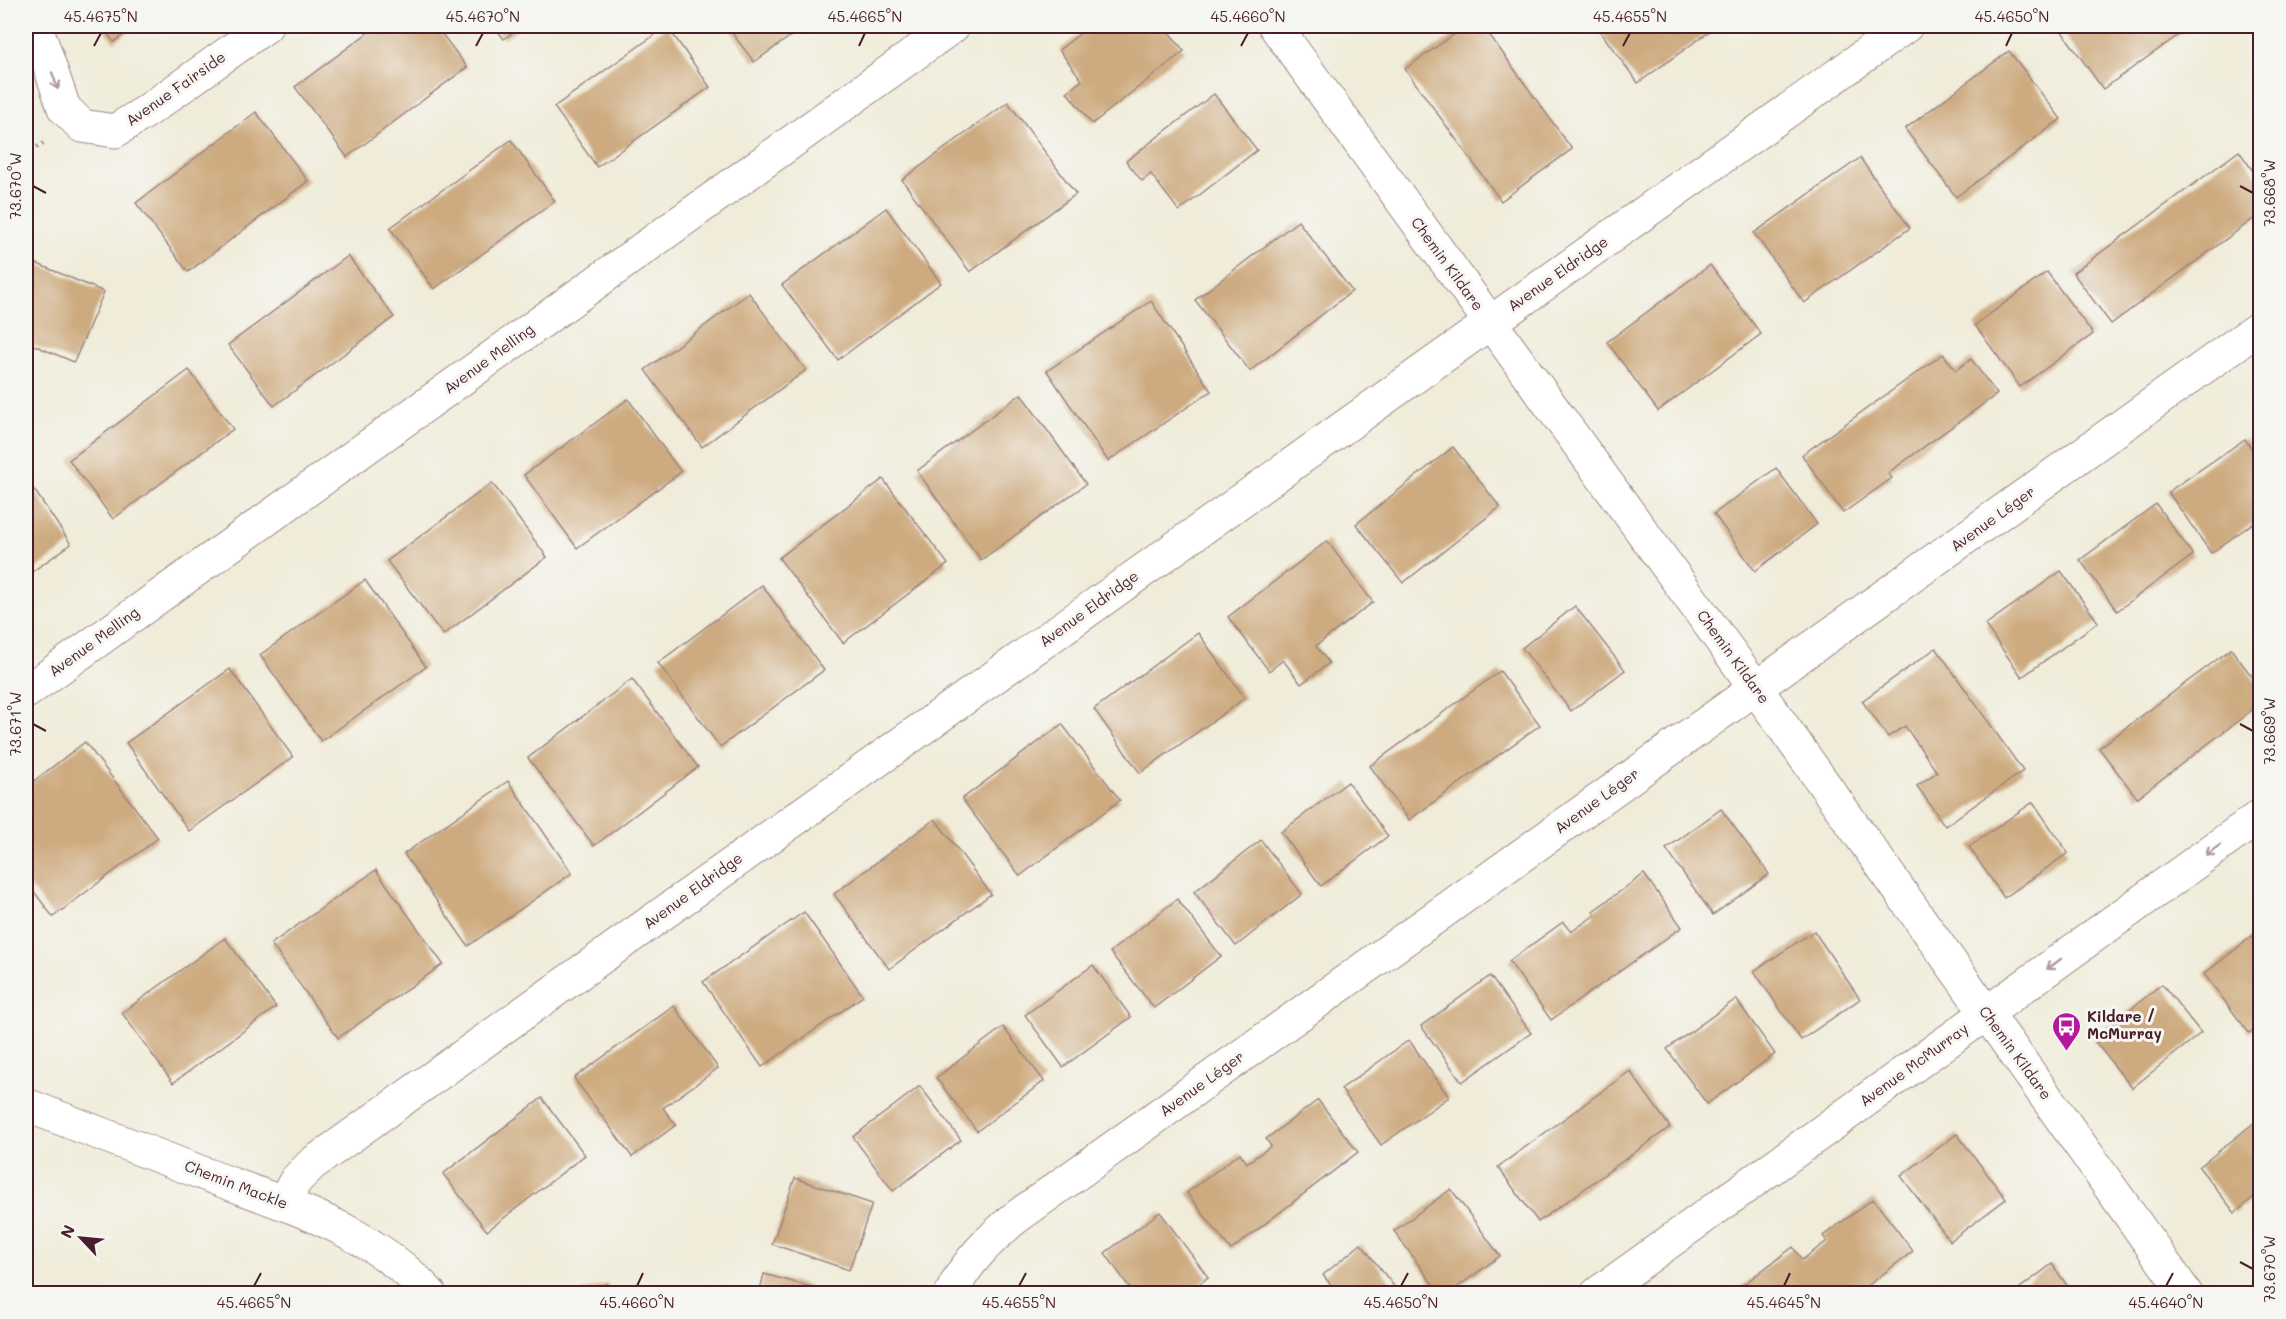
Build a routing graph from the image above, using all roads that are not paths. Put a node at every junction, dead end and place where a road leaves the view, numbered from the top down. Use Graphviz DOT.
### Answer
graph roads {
  1 [pos="36,26"];
  2 [pos="266,26"];
  3 [pos="953,26"];
  4 [pos="1275,26"];
  5 [pos="1906,26"];
  6 [pos="1489,322"];
  7 [pos="2260,327"];
  8 [pos="1755,687"];
  9 [pos="26,692"];
  10 [pos="2260,816"];
  11 [pos="1986,1013"];
  12 [pos="26,1105"];
  13 [pos="283,1203"];
  14 [pos="430,1293"];
  15 [pos="951,1293"];
  16 [pos="1597,1293"];
  17 [pos="2186,1293"];
  1 -- 2 [label="street, Avenue Fairside, one-way"];
  3 -- 9 [label="street, Avenue Melling"];
  4 -- 6 [label="street, Chemin Kildare"];
  5 -- 6 [label="street, Avenue Eldridge"];
  6 -- 8 [label="street, Chemin Kildare"];
  6 -- 13 [label="street, Avenue Eldridge"];
  7 -- 8 [label="street, Avenue Léger"];
  8 -- 11 [label="street, Chemin Kildare"];
  8 -- 15 [label="street, Avenue Léger"];
  10 -- 11 [label="street, Avenue McMurray, one-way"];
  11 -- 16 [label="street, Avenue McMurray"];
  11 -- 17 [label="street, Chemin Kildare"];
  12 -- 13 [label="street, Chemin Mackle"];
  13 -- 14 [label="street, Chemin Mackle"];
}
